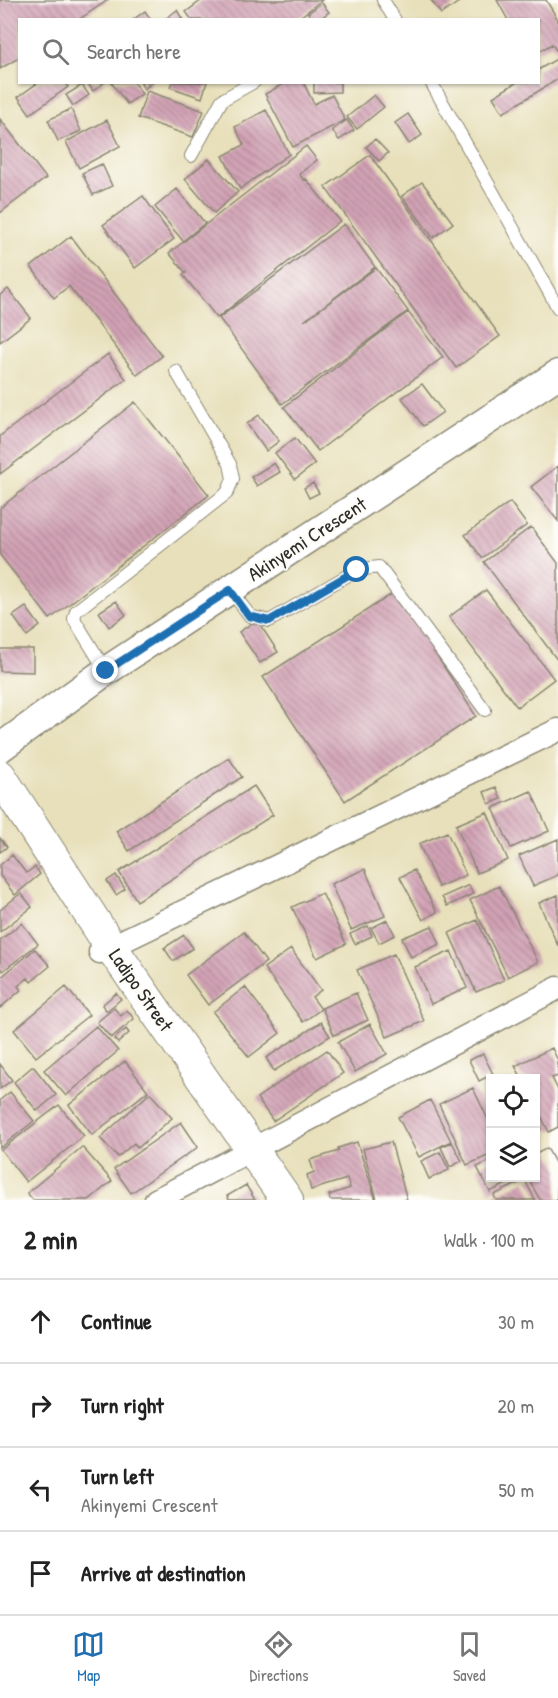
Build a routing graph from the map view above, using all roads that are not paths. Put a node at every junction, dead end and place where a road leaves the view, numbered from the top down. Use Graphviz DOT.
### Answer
graph roads {
  1 [pos="383,0"];
  2 [pos="394,18"];
  3 [pos="250,84"];
  4 [pos="432,84"];
  5 [pos="191,156"];
  6 [pos="558,308"];
  7 [pos="176,371"];
  8 [pos="558,374"];
  9 [pos="230,590"];
  10 [pos="106,671"];
  11 [pos="485,710"];
  12 [pos="558,730"];
  13 [pos="0,748"];
  14 [pos="0,776"];
  15 [pos="0,801"];
  16 [pos="106,950"];
  17 [pos="558,988"];
  18 [pos="248,1153"];
  19 [pos="156,1200"];
  20 [pos="272,1200"];
  21 [pos="287,1200"];
  1 -- 2 [label="lane"];
  3 -- 5 [label="lane"];
  4 -- 6 [label="lane"];
  7 -- 10 [label="lane"];
  8 -- 9 [label="street, Akinyemi Crescent"];
  9 -- 10 [label="street, Akinyemi Crescent"];
  9 -- 11 [label="lane"];
  10 -- 13 [label="street, Akinyemi Crescent"];
  12 -- 16 [label="street"];
  14 -- 16 [label="main road, Ladipo Street"];
  15 -- 16 [label="main road, Ladipo Street"];
  16 -- 18 [label="main road, Ladipo Street"];
  17 -- 18 [label="street"];
  18 -- 19 [label="street"];
  18 -- 20 [label="main road, Ladipo Street"];
  18 -- 21 [label="main road, Ladipo Street"];
}
